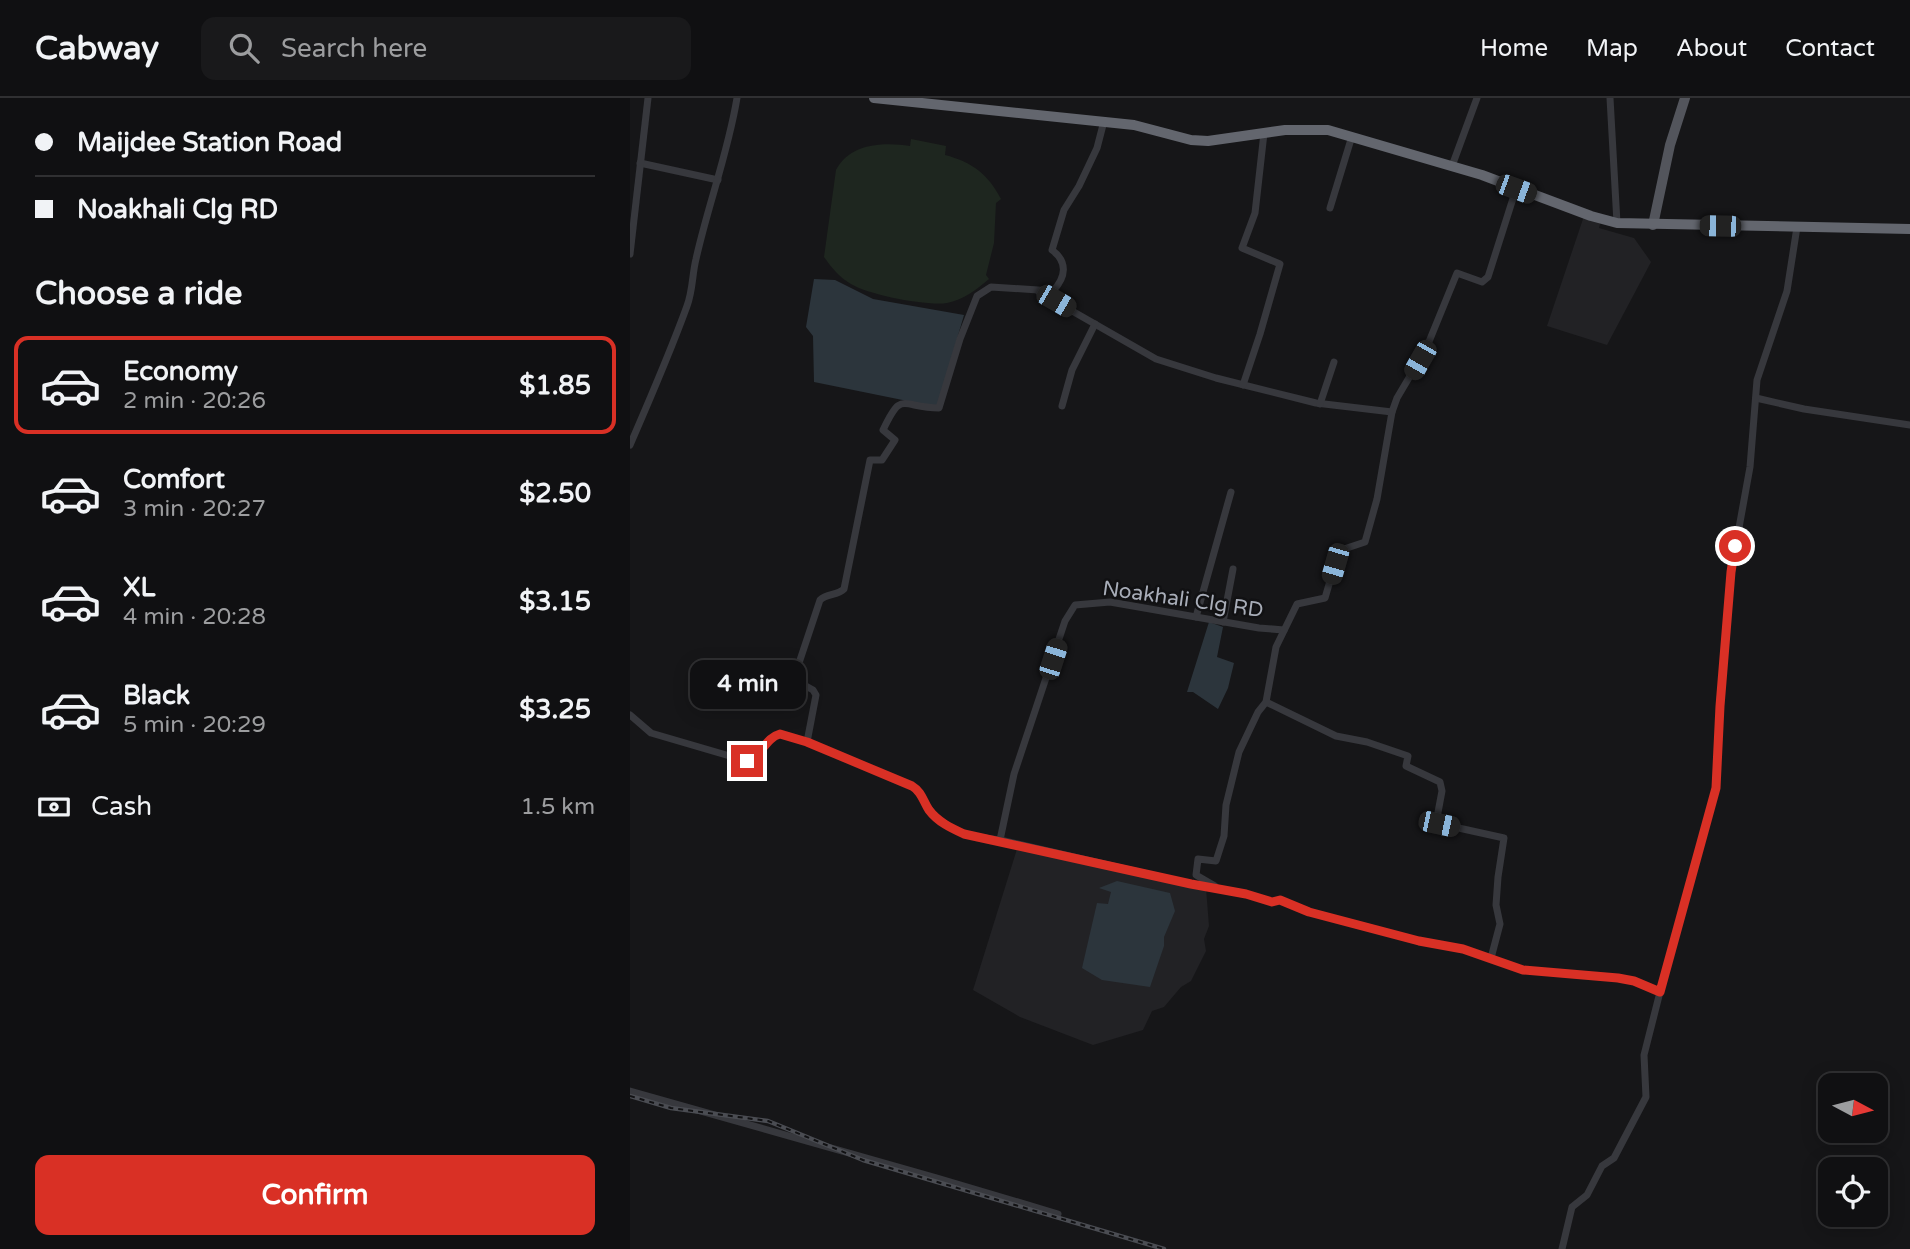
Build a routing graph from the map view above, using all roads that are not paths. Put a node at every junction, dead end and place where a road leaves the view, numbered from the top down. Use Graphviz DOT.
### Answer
graph roads {
  1 [pos="648,98"];
  2 [pos="737,98"];
  3 [pos="874,98"];
  4 [pos="1477,98"];
  5 [pos="1610,98"];
  6 [pos="1685,98"];
  7 [pos="976,103"];
  8 [pos="1104,121"];
  9 [pos="1264,133"];
  10 [pos="1352,136"];
  11 [pos="640,163"];
  12 [pos="1452,166"];
  13 [pos="718,180"];
  14 [pos="1516,189"];
  15 [pos="1331,208"];
  16 [pos="1616,223"];
  17 [pos="1653,225"];
  18 [pos="1797,227"];
  19 [pos="1910,229"];
  20 [pos="630,254"];
  21 [pos="1036,290"];
  22 [pos="1095,324"];
  23 [pos="1334,362"];
  24 [pos="1243,385"];
  25 [pos="1756,398"];
  26 [pos="1320,404"];
  27 [pos="1062,406"];
  28 [pos="1392,412"];
  29 [pos="1910,425"];
  30 [pos="630,445"];
  31 [pos="1231,492"];
  32 [pos="1233,569"];
  33 [pos="1196,617"];
  34 [pos="1223,622"];
  35 [pos="1284,630"];
  36 [pos="1266,702"];
  37 [pos="630,715"];
  38 [pos="807,742"];
  39 [pos="1000,840"];
  40 [pos="1222,889"];
  41 [pos="1491,958"];
  42 [pos="1660,992"];
  43 [pos="630,1091"];
  44 [pos="1058,1214"];
  45 [pos="1562,1249"];
  1 -- 11 [label="street"];
  2 -- 13 [label="street"];
  3 -- 7 [label="highway"];
  4 -- 12 [label="street"];
  5 -- 16 [label="street"];
  6 -- 17 [label="main road"];
  7 -- 8 [label="highway"];
  8 -- 9 [label="highway"];
  8 -- 21 [label="street"];
  9 -- 10 [label="highway"];
  9 -- 24 [label="street"];
  10 -- 12 [label="highway"];
  10 -- 15 [label="street"];
  11 -- 13 [label="street"];
  11 -- 20 [label="street"];
  12 -- 14 [label="highway"];
  13 -- 30 [label="street"];
  14 -- 16 [label="highway"];
  14 -- 28 [label="street"];
  16 -- 17 [label="highway"];
  17 -- 18 [label="highway"];
  18 -- 19 [label="highway"];
  18 -- 25 [label="street"];
  21 -- 22 [label="street"];
  21 -- 38 [label="street"];
  22 -- 24 [label="street"];
  22 -- 27 [label="street"];
  23 -- 26 [label="street"];
  24 -- 26 [label="street"];
  25 -- 29 [label="street"];
  25 -- 42 [label="street"];
  26 -- 28 [label="street"];
  28 -- 35 [label="street"];
  31 -- 33 [label="street"];
  32 -- 34 [label="street"];
  33 -- 34 [label="street, Noakhali Clg RD"];
  33 -- 39 [label="street, Noakhali Clg RD"];
  34 -- 35 [label="street, Noakhali Clg RD"];
  35 -- 36 [label="street"];
  36 -- 40 [label="street"];
  36 -- 41 [label="street"];
  37 -- 38 [label="street"];
  38 -- 39 [label="street"];
  39 -- 40 [label="street"];
  40 -- 41 [label="street"];
  41 -- 42 [label="street"];
  42 -- 45 [label="street"];
  43 -- 44 [label="street"];
}
